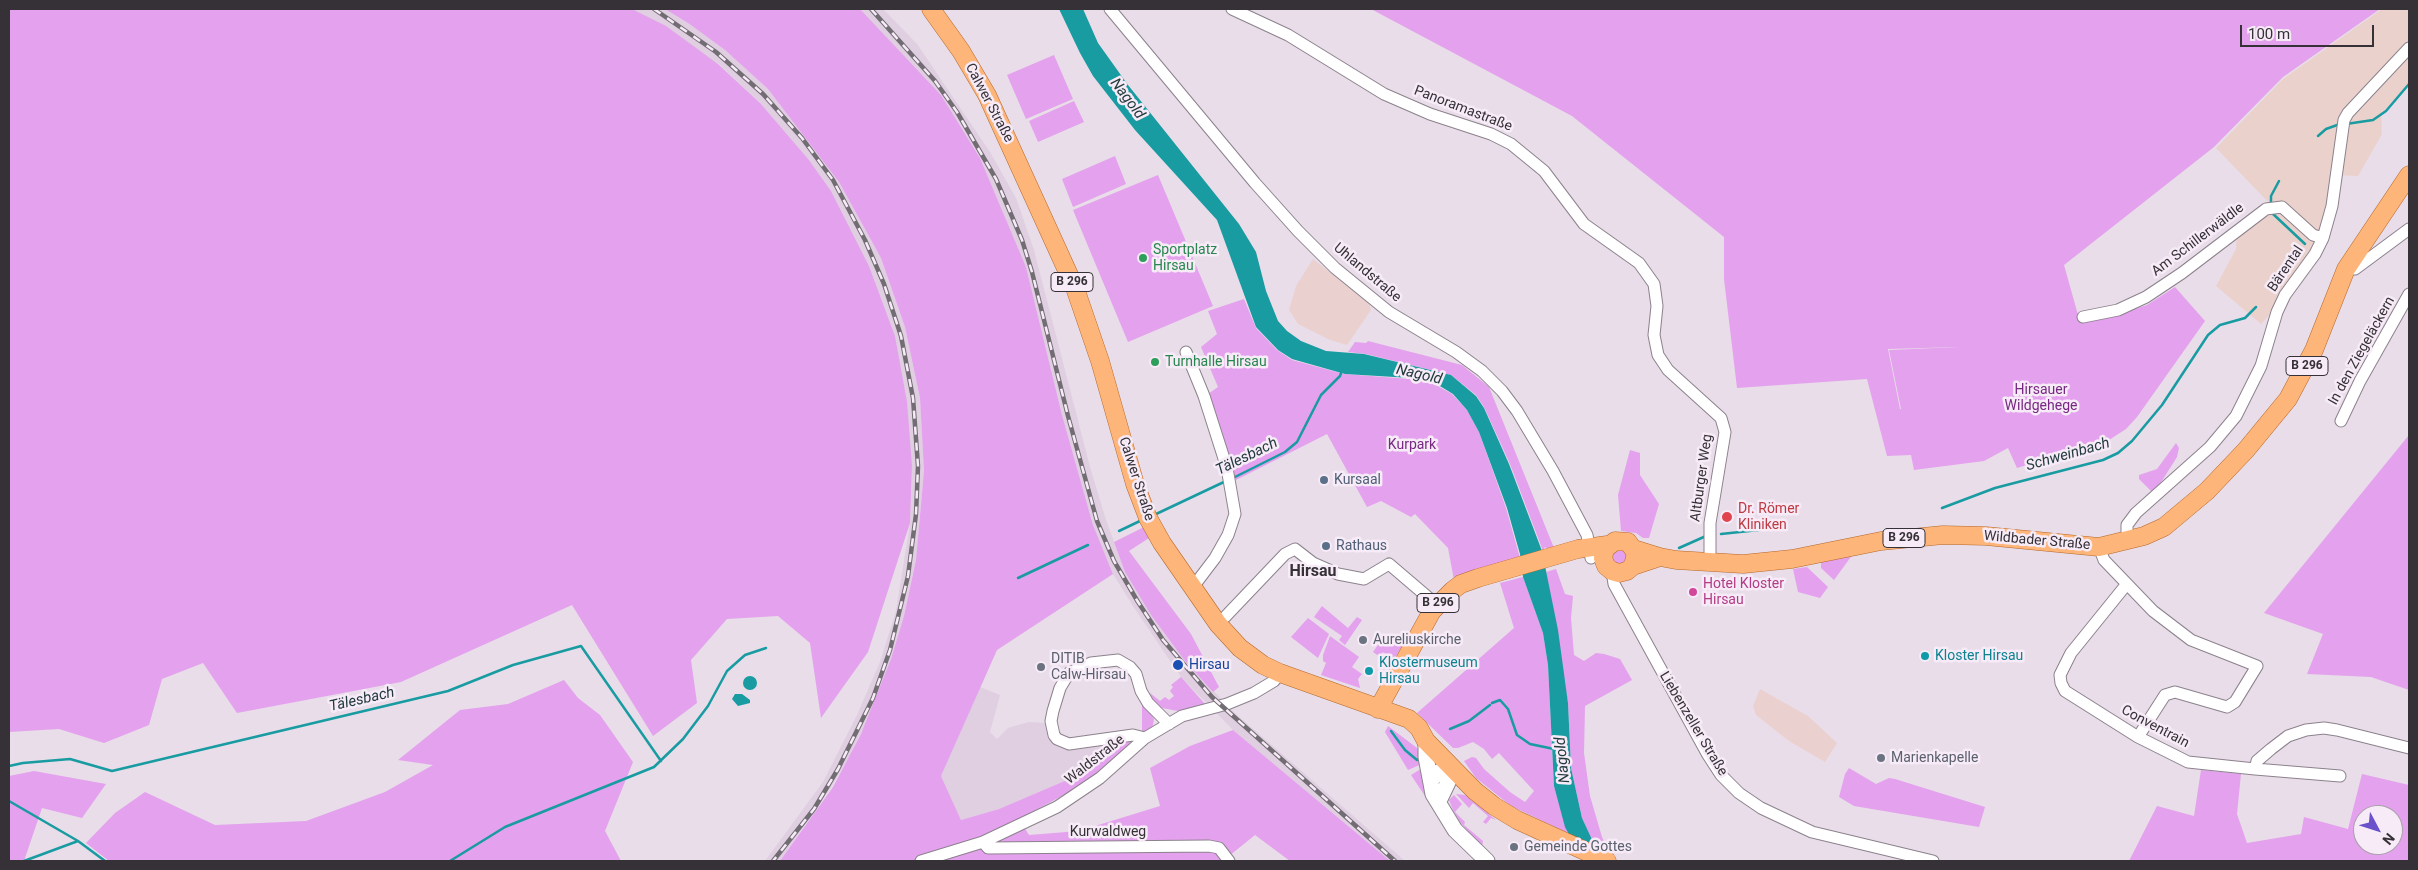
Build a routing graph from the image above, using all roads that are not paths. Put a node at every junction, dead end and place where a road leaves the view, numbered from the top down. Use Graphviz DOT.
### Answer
graph roads {
  1 [pos="931,9"];
  2 [pos="1110,9"];
  3 [pos="1232,9"];
  4 [pos="2409,48"];
  5 [pos="2409,175"];
  6 [pos="2409,229"];
  7 [pos="2323,238"];
  8 [pos="2346,269"];
  9 [pos="2409,294"];
  10 [pos="1657,306"];
  11 [pos="2083,317"];
  12 [pos="1186,352"];
  13 [pos="2341,421"];
  14 [pos="2127,542"];
  15 [pos="2099,547"];
  16 [pos="1612,559"];
  17 [pos="1710,563"];
  18 [pos="2126,585"];
  19 [pos="1193,587"];
  20 [pos="1437,605"];
  21 [pos="1225,617"];
  22 [pos="1280,673"];
  23 [pos="1391,686"];
  24 [pos="1378,709"];
  25 [pos="1409,719"];
  26 [pos="1169,724"];
  27 [pos="2138,737"];
  28 [pos="1145,738"];
  29 [pos="1426,741"];
  30 [pos="2409,748"];
  31 [pos="1451,766"];
  32 [pos="2255,769"];
  33 [pos="2340,776"];
  34 [pos="1431,780"];
  35 [pos="1439,801"];
  36 [pos="983,842"];
  37 [pos="921,861"];
  38 [pos="1229,861"];
  39 [pos="1487,861"];
  40 [pos="1607,861"];
  41 [pos="1934,861"];
  1 -- 19 [label="main road, Calwer Straße / B 296"];
  2 -- 16 [label="street, Uhlandstraße"];
  3 -- 10 [label="street, Panoramastraße"];
  4 -- 7 [label="street, Bärental"];
  5 -- 8 [label="main road, Wildbader Straße / B 296"];
  6 -- 8 [label="street"];
  7 -- 11 [label="street, Am Schillerwäldle"];
  7 -- 14 [label="street, Bärental"];
  8 -- 14 [label="main road, Wildbader Straße / B 296"];
  9 -- 13 [label="street, In den Ziegeläckern"];
  10 -- 17 [label="street, Altburger Weg"];
  12 -- 19 [label="street"];
  14 -- 15 [label="main road, Wildbader Straße / B 296"];
  15 -- 17 [label="main road, Wildbader Straße / B 296"];
  15 -- 18 [label="street"];
  16 -- 17 [label="main road, Wildbader Straße / B 296"];
  16 -- 20 [label="main road, B 296"];
  16 -- 41 [label="street, Liebenzeller Straße"];
  18 -- 27 [label="street, Conventrain"];
  18 -- 27 [label="street"];
  19 -- 22 [label="main road, Calwer Straße / B 296"];
  20 -- 21 [label="street"];
  20 -- 23 [label="main road, B 296"];
  22 -- 24 [label="main road, Calwer Straße / B 296"];
  22 -- 26 [label="street, Waldstraße"];
  23 -- 24 [label="main road, B 296"];
  23 -- 25 [label="main road"];
  24 -- 25 [label="main road"];
  24 -- 29 [label="main road"];
  25 -- 29 [label="main road"];
  26 -- 28 [label="street, Waldstraße"];
  26 -- 28 [label="street"];
  27 -- 32 [label="street, Conventrain"];
  28 -- 36 [label="street, Waldstraße"];
  29 -- 31 [label="main road"];
  29 -- 34 [label="main road"];
  30 -- 32 [label="street"];
  31 -- 34 [label="main road"];
  31 -- 35 [label="main road"];
  31 -- 40 [label="main road"];
  32 -- 33 [label="street, Conventrain"];
  34 -- 35 [label="main road"];
  35 -- 39 [label="main road"];
  36 -- 37 [label="street, Waldstraße"];
  36 -- 38 [label="street, Kurwaldweg"];
}
